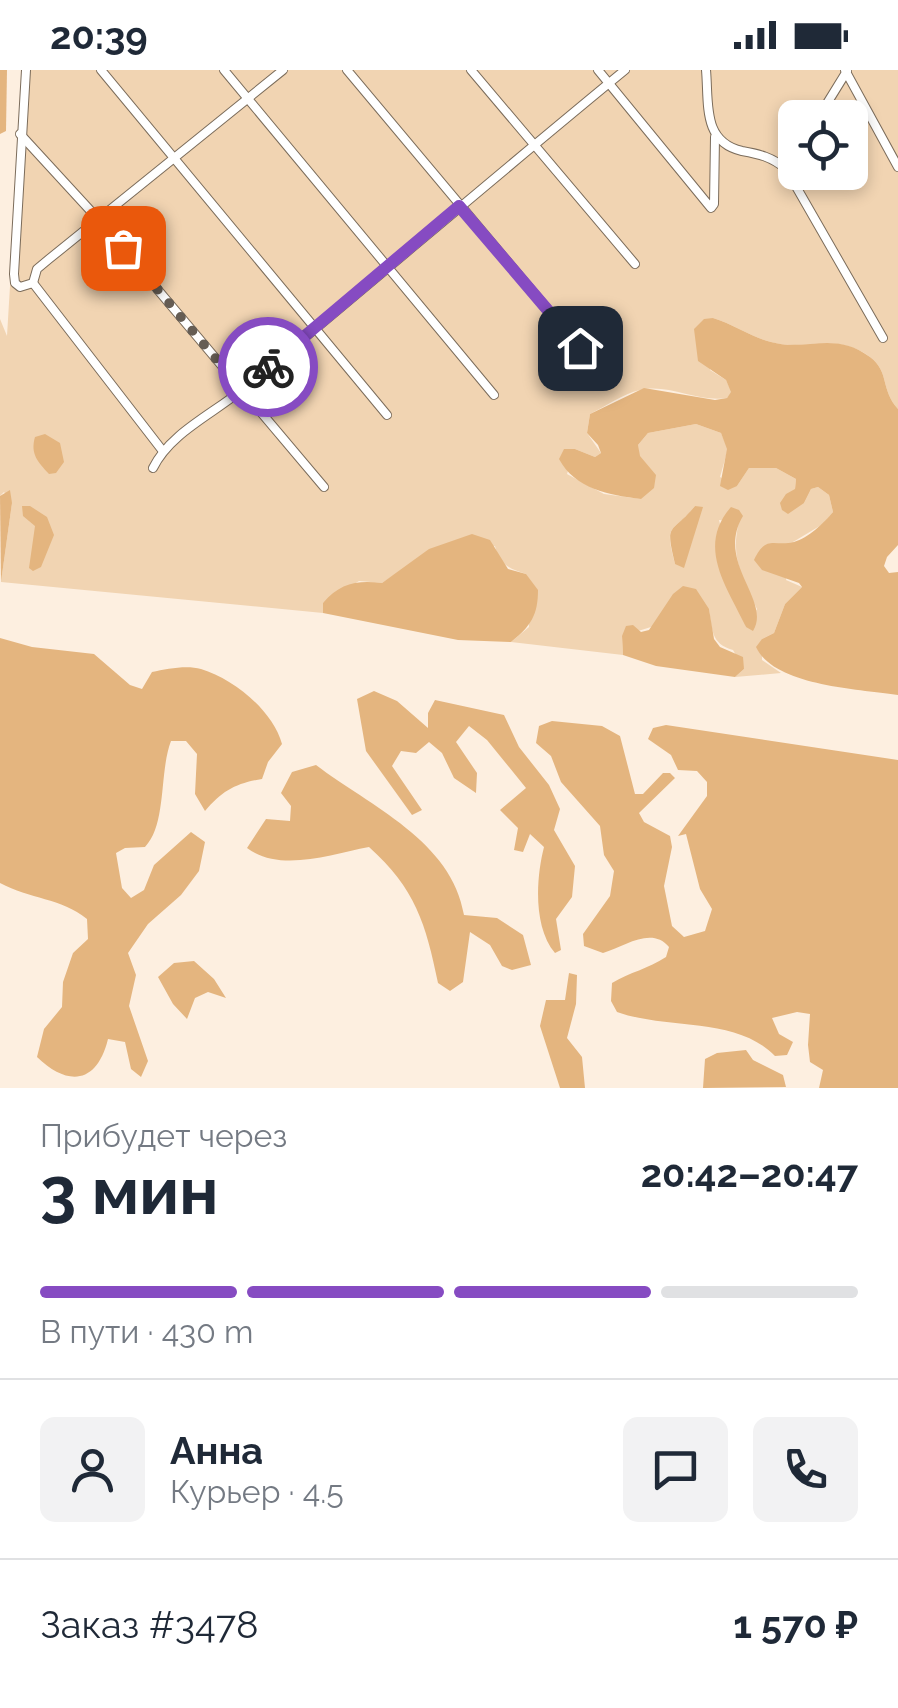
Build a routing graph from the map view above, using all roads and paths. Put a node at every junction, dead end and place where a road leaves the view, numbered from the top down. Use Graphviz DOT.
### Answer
graph roads {
  1 [pos="26,70"];
  2 [pos="101,70"];
  3 [pos="224,70"];
  4 [pos="283,70"];
  5 [pos="347,70"];
  6 [pos="471,70"];
  7 [pos="598,70"];
  8 [pos="625,70"];
  9 [pos="706,70"];
  10 [pos="846,71"];
  11 [pos="609,83"];
  12 [pos="248,99"];
  13 [pos="829,100"];
  14 [pos="20,134"];
  15 [pos="715,136"];
  16 [pos="534,145"];
  17 [pos="175,159"];
  18 [pos="778,164"];
  19 [pos="898,167"];
  20 [pos="798,190"];
  21 [pos="459,206"];
  22 [pos="99,220"];
  23 [pos="635,264"];
  24 [pos="388,265"];
  25 [pos="33,283"];
  26 [pos="314,326"];
  27 [pos="882,338"];
  28 [pos="580,348"];
  29 [pos="242,390"];
  30 [pos="494,395"];
  31 [pos="387,416"];
  32 [pos="162,450"];
  33 [pos="153,468"];
  34 [pos="324,487"];
  1 -- 14 [label="street"];
  2 -- 17 [label="street"];
  3 -- 12 [label="street"];
  4 -- 12 [label="street"];
  5 -- 21 [label="street"];
  6 -- 16 [label="street"];
  7 -- 11 [label="street"];
  8 -- 11 [label="street"];
  9 -- 15 [label="street"];
  10 -- 13 [label="street"];
  10 -- 19 [label="street"];
  11 -- 15 [label="street"];
  11 -- 16 [label="street"];
  12 -- 17 [label="street"];
  12 -- 24 [label="street"];
  14 -- 22 [label="street"];
  14 -- 25 [label="street"];
  15 -- 18 [label="street"];
  16 -- 21 [label="street"];
  16 -- 23 [label="street"];
  17 -- 22 [label="street"];
  17 -- 26 [label="street"];
  20 -- 27 [label="street"];
  21 -- 24 [label="street"];
  21 -- 28 [label="street"];
  22 -- 25 [label="street"];
  22 -- 29 [label="street"];
  24 -- 26 [label="street"];
  24 -- 30 [label="street"];
  25 -- 32 [label="street"];
  26 -- 29 [label="street"];
  26 -- 31 [label="street"];
  29 -- 32 [label="street"];
  29 -- 34 [label="street"];
  32 -- 33 [label="street"];
}
